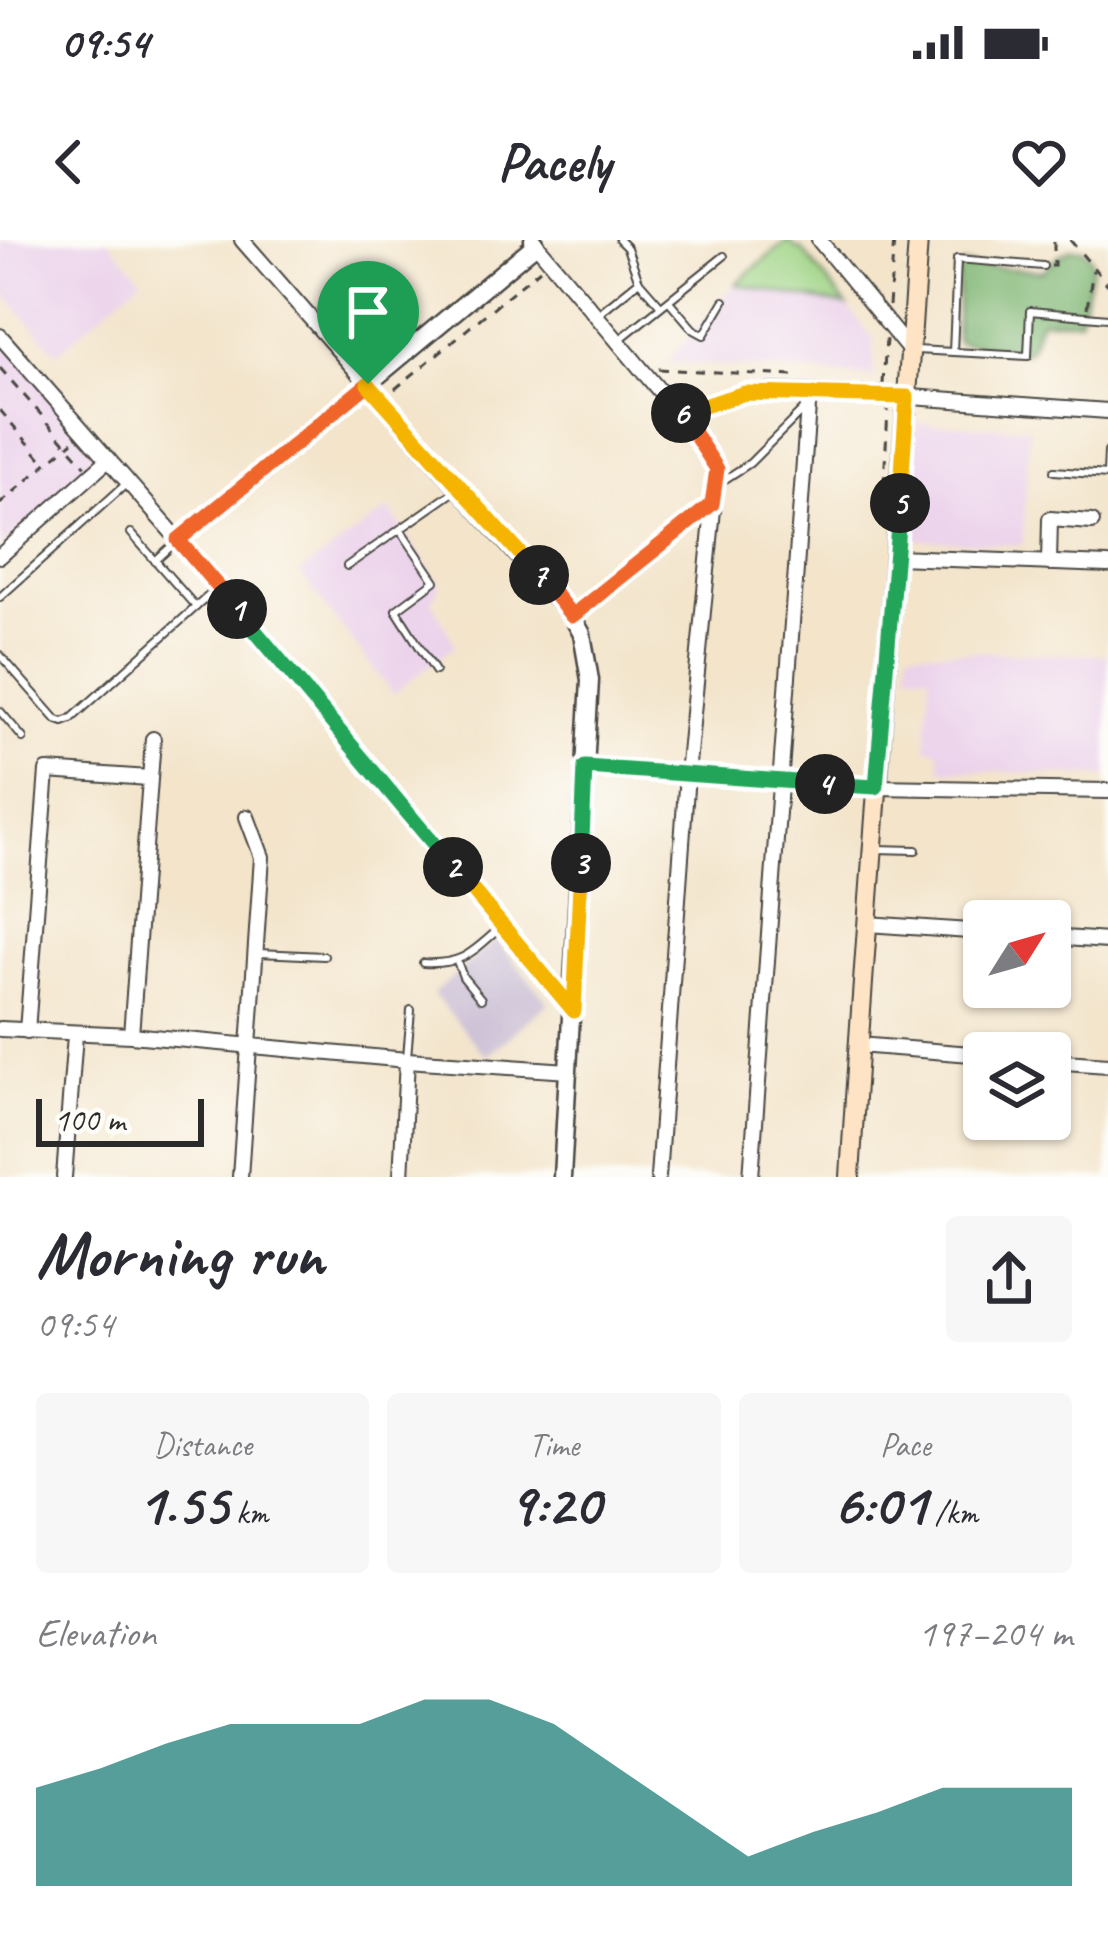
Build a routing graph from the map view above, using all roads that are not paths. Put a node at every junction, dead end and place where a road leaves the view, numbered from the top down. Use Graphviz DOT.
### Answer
graph roads {
  1 [pos="242,240"];
  2 [pos="619,240"];
  3 [pos="636,240"];
  4 [pos="819,240"];
  5 [pos="918,240"];
  6 [pos="535,242"];
  7 [pos="627,248"];
  8 [pos="724,256"];
  9 [pos="1043,266"];
  10 [pos="639,281"];
  11 [pos="724,301"];
  12 [pos="665,304"];
  13 [pos="598,314"];
  14 [pos="1108,318"];
  15 [pos="0,336"];
  16 [pos="619,340"];
  17 [pos="910,350"];
  18 [pos="952,352"];
  19 [pos="368,384"];
  20 [pos="907,397"];
  21 [pos="808,399"];
  22 [pos="1108,411"];
  23 [pos="679,414"];
  24 [pos="1108,452"];
  25 [pos="108,460"];
  26 [pos="1054,471"];
  27 [pos="1107,475"];
  28 [pos="128,482"];
  29 [pos="716,485"];
  30 [pos="461,487"];
  31 [pos="712,504"];
  32 [pos="1093,522"];
  33 [pos="400,529"];
  34 [pos="131,533"];
  35 [pos="178,540"];
  36 [pos="0,556"];
  37 [pos="896,557"];
  38 [pos="155,561"];
  39 [pos="1049,563"];
  40 [pos="1108,565"];
  41 [pos="347,566"];
  42 [pos="219,586"];
  43 [pos="0,597"];
  44 [pos="196,607"];
  45 [pos="572,616"];
  46 [pos="0,655"];
  47 [pos="435,671"];
  48 [pos="0,711"];
  49 [pos="23,739"];
  50 [pos="153,739"];
  51 [pos="585,767"];
  52 [pos="686,774"];
  53 [pos="149,778"];
  54 [pos="780,781"];
  55 [pos="876,787"];
  56 [pos="1108,791"];
  57 [pos="247,817"];
  58 [pos="872,849"];
  59 [pos="916,850"];
  60 [pos="867,924"];
  61 [pos="502,926"];
  62 [pos="963,931"];
  63 [pos="1071,938"];
  64 [pos="1108,941"];
  65 [pos="256,953"];
  66 [pos="323,956"];
  67 [pos="457,961"];
  68 [pos="423,963"];
  69 [pos="481,999"];
  70 [pos="411,1010"];
  71 [pos="574,1011"];
  72 [pos="0,1029"];
  73 [pos="27,1031"];
  74 [pos="75,1035"];
  75 [pos="130,1036"];
  76 [pos="858,1045"];
  77 [pos="249,1046"];
  78 [pos="963,1053"];
  79 [pos="406,1060"];
  80 [pos="1071,1062"];
  81 [pos="1108,1065"];
  82 [pos="569,1071"];
  83 [pos="64,1177"];
  84 [pos="240,1177"];
  85 [pos="401,1177"];
  86 [pos="562,1177"];
  87 [pos="658,1177"];
  88 [pos="751,1177"];
  89 [pos="850,1177"];
  1 -- 19 [label="street"];
  2 -- 7 [label="lane"];
  3 -- 7 [label="lane"];
  4 -- 17 [label="street"];
  5 -- 17 [label="main road"];
  6 -- 13 [label="street"];
  6 -- 19 [label="street"];
  7 -- 10 [label="lane"];
  8 -- 12 [label="lane"];
  9 -- 18 [label="lane"];
  10 -- 12 [label="lane"];
  10 -- 13 [label="lane"];
  11 -- 12 [label="lane"];
  12 -- 16 [label="lane"];
  13 -- 16 [label="street"];
  14 -- 18 [label="lane"];
  15 -- 25 [label="street"];
  16 -- 23 [label="street"];
  17 -- 18 [label="lane"];
  17 -- 20 [label="main road"];
  19 -- 30 [label="street"];
  19 -- 35 [label="street"];
  20 -- 21 [label="street"];
  20 -- 22 [label="street"];
  20 -- 37 [label="main road"];
  21 -- 23 [label="street"];
  21 -- 29 [label="lane"];
  21 -- 54 [label="street"];
  23 -- 29 [label="street"];
  24 -- 27 [label="lane"];
  25 -- 28 [label="street"];
  25 -- 36 [label="street"];
  26 -- 27 [label="lane"];
  28 -- 35 [label="street"];
  28 -- 43 [label="lane"];
  29 -- 31 [label="street"];
  30 -- 33 [label="lane"];
  30 -- 45 [label="street"];
  31 -- 45 [label="lane"];
  31 -- 52 [label="street"];
  32 -- 39 [label="street"];
  33 -- 41 [label="lane"];
  33 -- 47 [label="lane"];
  34 -- 38 [label="lane"];
  35 -- 38 [label="lane"];
  35 -- 42 [label="street"];
  37 -- 39 [label="street"];
  37 -- 55 [label="main road"];
  38 -- 44 [label="lane"];
  39 -- 40 [label="street"];
  42 -- 44 [label="lane"];
  42 -- 61 [label="street"];
  44 -- 46 [label="lane"];
  45 -- 51 [label="street"];
  48 -- 49 [label="lane"];
  50 -- 53 [label="street"];
  51 -- 52 [label="street"];
  51 -- 71 [label="street"];
  52 -- 54 [label="street"];
  52 -- 87 [label="street"];
  53 -- 73 [label="street"];
  53 -- 75 [label="street"];
  54 -- 55 [label="street"];
  54 -- 88 [label="street"];
  55 -- 56 [label="street"];
  55 -- 58 [label="main road"];
  57 -- 65 [label="street"];
  58 -- 59 [label="lane"];
  58 -- 60 [label="main road"];
  60 -- 62 [label="street"];
  60 -- 76 [label="main road"];
  61 -- 67 [label="lane"];
  61 -- 71 [label="street"];
  63 -- 64 [label="street"];
  65 -- 66 [label="lane"];
  65 -- 77 [label="street"];
  67 -- 68 [label="lane"];
  67 -- 69 [label="lane"];
  70 -- 79 [label="lane"];
  71 -- 82 [label="street"];
  72 -- 73 [label="street"];
  73 -- 74 [label="street"];
  74 -- 75 [label="street"];
  74 -- 83 [label="street"];
  75 -- 77 [label="street"];
  76 -- 78 [label="street"];
  76 -- 89 [label="main road"];
  77 -- 79 [label="street"];
  77 -- 84 [label="street"];
  79 -- 82 [label="street"];
  79 -- 85 [label="street"];
  80 -- 81 [label="street"];
  82 -- 86 [label="street"];
}
